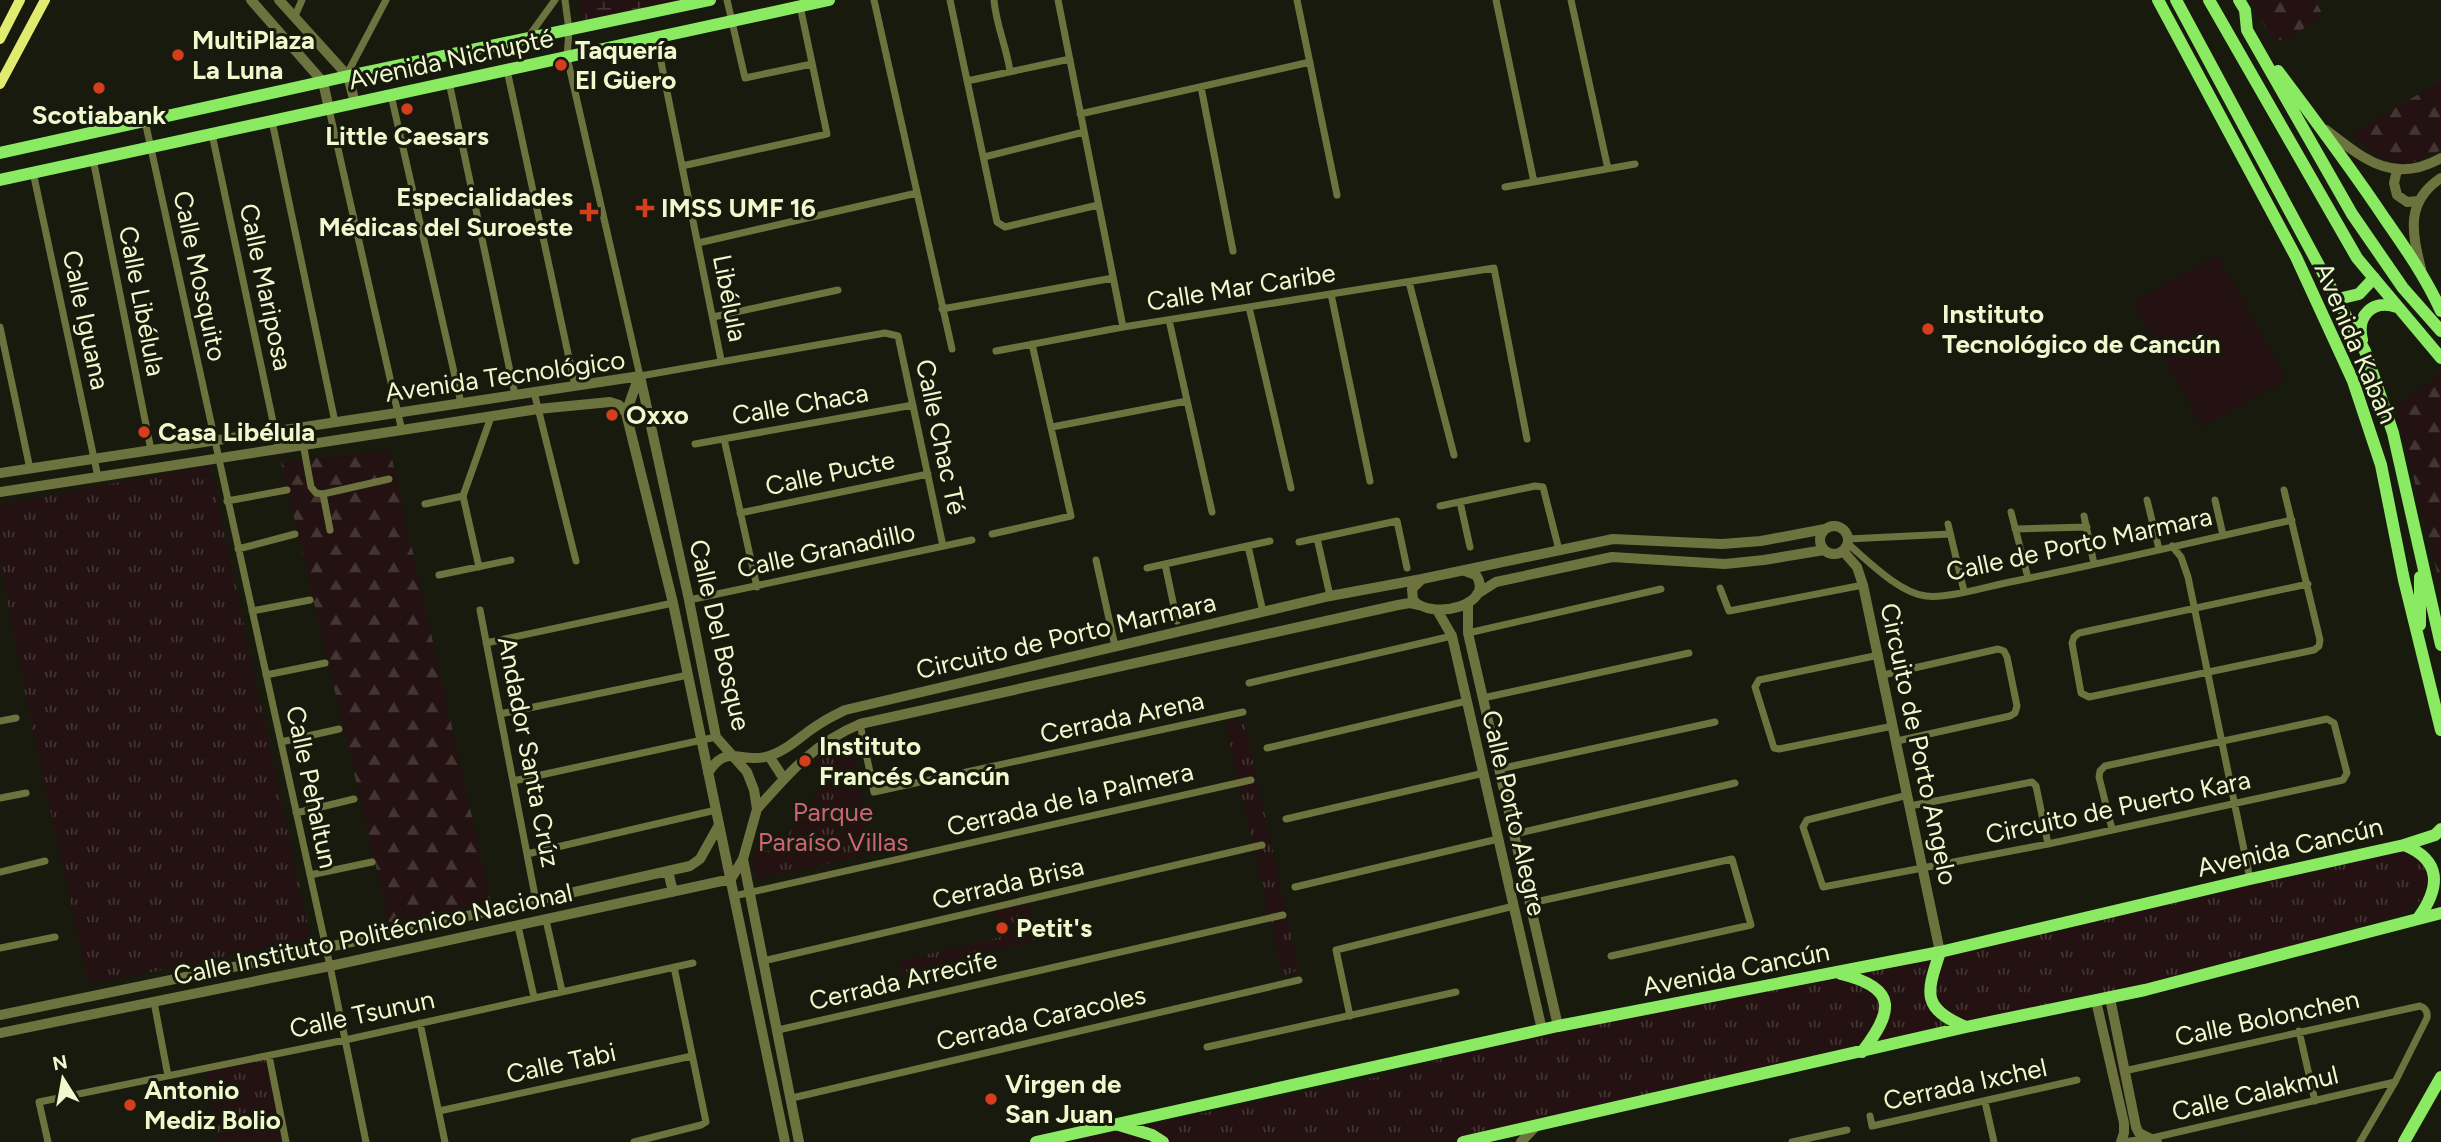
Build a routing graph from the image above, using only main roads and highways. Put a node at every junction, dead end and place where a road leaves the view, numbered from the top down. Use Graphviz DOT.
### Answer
graph roads {
  1 [pos="45,0"];
  2 [pos="710,0"];
  3 [pos="830,0"];
  4 [pos="2158,0"];
  5 [pos="2176,0"];
  6 [pos="2209,0"];
  7 [pos="2239,0"];
  8 [pos="20,2"];
  9 [pos="38,14"];
  10 [pos="2247,30"];
  11 [pos="0,39"];
  12 [pos="0,84"];
  13 [pos="0,153"];
  14 [pos="2242,156"];
  15 [pos="0,180"];
  16 [pos="2276,182"];
  17 [pos="2374,278"];
  18 [pos="2338,299"];
  19 [pos="2398,307"];
  20 [pos="2441,311"];
  21 [pos="2441,331"];
  22 [pos="2365,351"];
  23 [pos="2441,358"];
  24 [pos="2379,392"];
  25 [pos="2371,436"];
  26 [pos="2420,556"];
  27 [pos="2420,645"];
  28 [pos="2441,645"];
  29 [pos="2441,730"];
  30 [pos="2441,829"];
  31 [pos="2404,845"];
  32 [pos="2441,913"];
  33 [pos="2419,917"];
  34 [pos="1940,952"];
  35 [pos="1836,973"];
  36 [pos="1966,1027"];
  37 [pos="1862,1052"];
  38 [pos="2441,1077"];
  39 [pos="1119,1125"];
  40 [pos="1036,1142"];
  41 [pos="1163,1142"];
  42 [pos="1463,1142"];
  43 [pos="2404,1142"];
  1 -- 9 [label="main road"];
  2 -- 13 [label="main road, Avenida Nichupté"];
  3 -- 15 [label="main road, Avenida Nichupté"];
  4 -- 14 [label="main road, Avenida Kabah"];
  5 -- 16 [label="main road, Avenida Kabah"];
  6 -- 17 [label="main road, Avenida Kabah"];
  7 -- 10 [label="main road, Avenida Kabah"];
  8 -- 9 [label="main road"];
  8 -- 11 [label="main road"];
  9 -- 12 [label="main road"];
  10 -- 20 [label="main road"];
  10 -- 21 [label="main road, Avenida Kabah"];
  14 -- 16 [label="main road"];
  14 -- 25 [label="main road, Avenida Kabah"];
  16 -- 18 [label="main road, Avenida Kabah"];
  17 -- 18 [label="main road"];
  17 -- 19 [label="main road, Avenida Kabah"];
  18 -- 22 [label="main road, Avenida Kabah"];
  19 -- 22 [label="main road"];
  19 -- 23 [label="main road, Avenida Kabah"];
  22 -- 24 [label="main road, Avenida Kabah"];
  24 -- 25 [label="main road"];
  24 -- 26 [label="main road, Avenida Kabah"];
  25 -- 27 [label="main road, Avenida Kabah"];
  26 -- 27 [label="main road"];
  26 -- 28 [label="main road, Avenida Kabah"];
  27 -- 29 [label="main road, Avenida Kabah"];
  30 -- 31 [label="main road, Avenida Cancún"];
  31 -- 33 [label="main road"];
  31 -- 34 [label="main road, Avenida Cancún"];
  32 -- 33 [label="main road"];
  33 -- 36 [label="main road"];
  34 -- 35 [label="main road, Avenida Cancún"];
  34 -- 36 [label="main road"];
  35 -- 37 [label="main road"];
  35 -- 39 [label="main road, Avenida Cancún"];
  36 -- 37 [label="main road"];
  37 -- 42 [label="main road"];
  38 -- 43 [label="main road"];
  39 -- 40 [label="main road, Avenida Cancún"];
  39 -- 41 [label="main road"];
}
